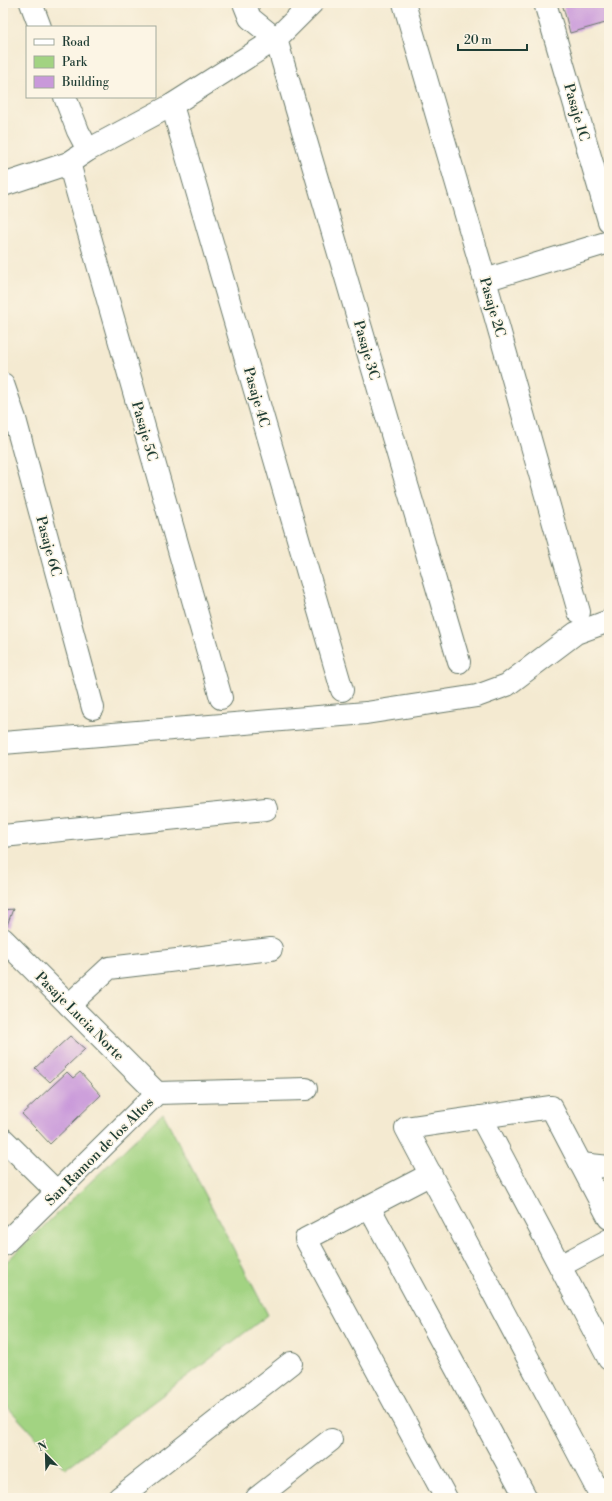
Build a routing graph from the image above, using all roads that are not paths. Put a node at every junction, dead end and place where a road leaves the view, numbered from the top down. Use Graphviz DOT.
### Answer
graph roads {
  1 [pos="31,3"];
  2 [pos="244,3"];
  3 [pos="312,3"];
  4 [pos="404,3"];
  5 [pos="545,3"];
  6 [pos="40,26"];
  7 [pos="276,39"];
  8 [pos="66,98"];
  9 [pos="172,105"];
  10 [pos="88,150"];
  11 [pos="69,163"];
  12 [pos="3,185"];
  13 [pos="609,221"];
  14 [pos="609,242"];
  15 [pos="485,280"];
  16 [pos="3,384"];
  17 [pos="579,612"];
  18 [pos="609,621"];
  19 [pos="459,662"];
  20 [pos="342,690"];
  21 [pos="221,698"];
  22 [pos="93,708"];
  23 [pos="3,743"];
  24 [pos="266,809"];
  25 [pos="3,836"];
  26 [pos="3,939"];
  27 [pos="271,949"];
  28 [pos="69,1005"];
  29 [pos="306,1089"];
  30 [pos="157,1093"];
  31 [pos="481,1117"];
  32 [pos="3,1139"];
  33 [pos="581,1164"];
  34 [pos="609,1167"];
  35 [pos="431,1174"];
  36 [pos="57,1192"];
  37 [pos="369,1207"];
  38 [pos="609,1218"];
  39 [pos="609,1240"];
  40 [pos="3,1245"];
  41 [pos="560,1266"];
  42 [pos="609,1360"];
  43 [pos="291,1363"];
  44 [pos="330,1440"];
  45 [pos="118,1498"];
  46 [pos="257,1498"];
  47 [pos="446,1498"];
  48 [pos="526,1498"];
  49 [pos="602,1498"];
  1 -- 6 [label="street"];
  2 -- 7 [label="street"];
  3 -- 7 [label="street"];
  4 -- 15 [label="street, Pasaje 2C"];
  5 -- 13 [label="street, Pasaje 1C"];
  7 -- 9 [label="street"];
  7 -- 19 [label="street, Pasaje 3C"];
  8 -- 10 [label="street"];
  9 -- 10 [label="street"];
  9 -- 20 [label="street, Pasaje 4C"];
  10 -- 11 [label="street"];
  11 -- 12 [label="street"];
  11 -- 21 [label="street, Pasaje 5C"];
  14 -- 15 [label="street"];
  15 -- 17 [label="street, Pasaje 2C"];
  16 -- 22 [label="street, Pasaje 6C"];
  18 -- 23 [label="street"];
  24 -- 25 [label="street"];
  26 -- 28 [label="street, Pasaje Lucia Norte"];
  27 -- 28 [label="street"];
  28 -- 30 [label="street, Pasaje Lucia Norte"];
  29 -- 30 [label="street, San Ramon de los Altos"];
  30 -- 36 [label="street, San Ramon de los Altos"];
  31 -- 33 [label="street"];
  31 -- 35 [label="street"];
  31 -- 41 [label="street"];
  32 -- 36 [label="street"];
  33 -- 34 [label="street"];
  33 -- 38 [label="street"];
  35 -- 37 [label="street"];
  35 -- 49 [label="street"];
  36 -- 40 [label="street, San Ramon de los Altos"];
  37 -- 47 [label="street"];
  37 -- 48 [label="street"];
  39 -- 41 [label="street"];
  41 -- 42 [label="street"];
  43 -- 45 [label="street"];
  44 -- 46 [label="street"];
}
